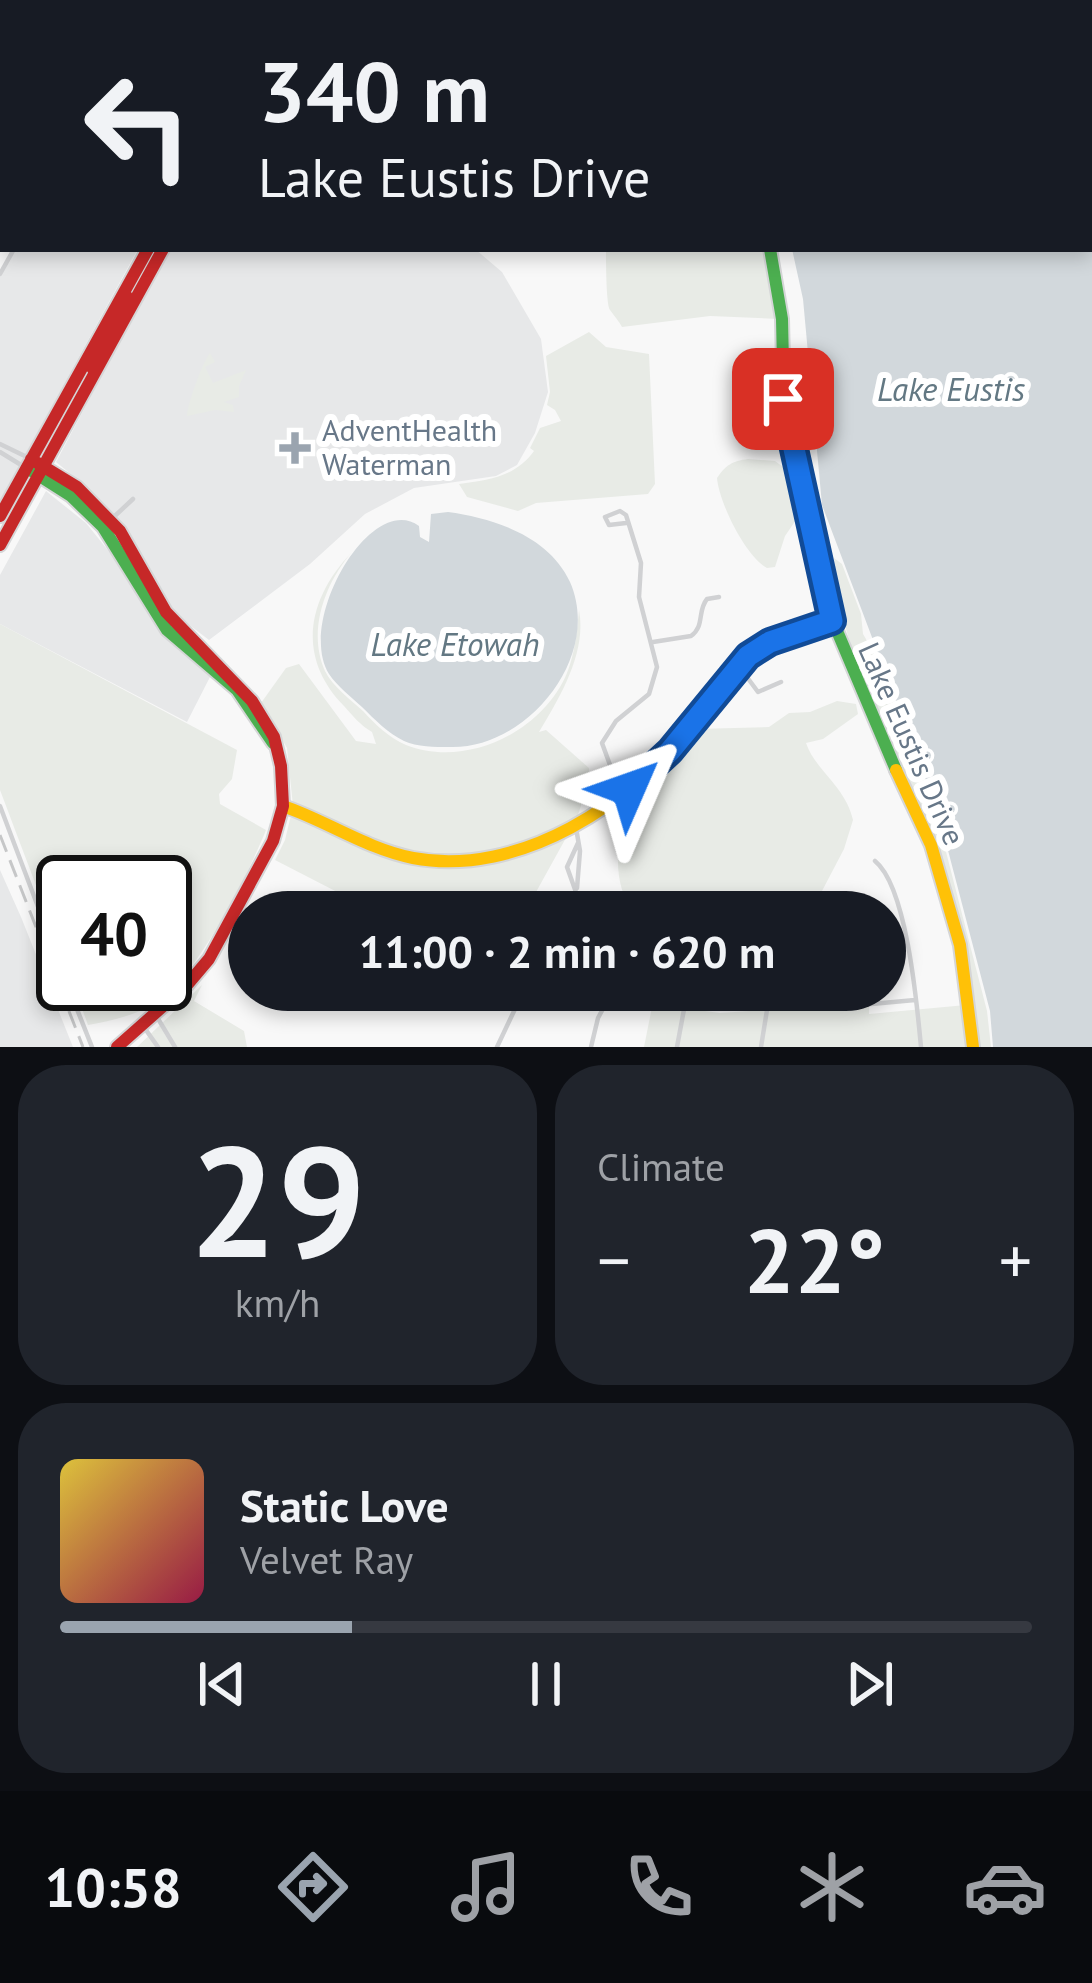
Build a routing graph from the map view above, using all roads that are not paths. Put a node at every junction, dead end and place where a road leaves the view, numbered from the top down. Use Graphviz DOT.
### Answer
graph roads {
  1 [pos="146,252"];
  2 [pos="161,252"];
  3 [pos="771,252"];
  4 [pos="124,291"];
  5 [pos="91,381"];
  6 [pos="0,448"];
  7 [pos="35,467"];
  8 [pos="133,500"];
  9 [pos="0,516"];
  10 [pos="626,523"];
  11 [pos="107,524"];
  12 [pos="0,545"];
  13 [pos="719,597"];
  14 [pos="832,621"];
  15 [pos="652,642"];
  16 [pos="738,665"];
  17 [pos="782,682"];
  18 [pos="629,789"];
  19 [pos="0,806"];
  20 [pos="283,806"];
  21 [pos="575,822"];
  22 [pos="578,842"];
  23 [pos="875,861"];
  24 [pos="577,871"];
  25 [pos="568,872"];
  26 [pos="577,887"];
  27 [pos="578,891"];
  28 [pos="36,901"];
  29 [pos="915,1000"];
  30 [pos="906,1001"];
  31 [pos="78,1011"];
  32 [pos="514,1011"];
  33 [pos="602,1011"];
  34 [pos="684,1011"];
  35 [pos="767,1011"];
  36 [pos="154,1012"];
  37 [pos="141,1023"];
  38 [pos="92,1047"];
  39 [pos="117,1047"];
  40 [pos="158,1047"];
  41 [pos="175,1047"];
  42 [pos="497,1047"];
  43 [pos="592,1047"];
  44 [pos="676,1047"];
  45 [pos="761,1047"];
  46 [pos="921,1047"];
  47 [pos="973,1047"];
  1 -- 4 [label="street"];
  2 -- 5 [label="street"];
  3 -- 14 [label="street, Lake Eustis Drive"];
  4 -- 5 [label="street"];
  4 -- 7 [label="street"];
  5 -- 7 [label="street"];
  6 -- 7 [label="street"];
  7 -- 9 [label="street"];
  7 -- 11 [label="street"];
  7 -- 12 [label="street"];
  8 -- 11 [label="street"];
  10 -- 15 [label="street"];
  11 -- 20 [label="street"];
  13 -- 15 [label="street"];
  14 -- 16 [label="street"];
  14 -- 47 [label="street, Lake Eustis Drive"];
  15 -- 18 [label="street"];
  16 -- 17 [label="street"];
  16 -- 18 [label="street"];
  18 -- 21 [label="street"];
  19 -- 28 [label="street"];
  20 -- 21 [label="street"];
  20 -- 36 [label="street"];
  21 -- 22 [label="street"];
  22 -- 24 [label="street"];
  22 -- 25 [label="street"];
  23 -- 29 [label="street"];
  24 -- 25 [label="street"];
  24 -- 26 [label="street"];
  25 -- 26 [label="street"];
  26 -- 27 [label="street"];
  29 -- 30 [label="street"];
  29 -- 46 [label="street"];
  31 -- 38 [label="street"];
  32 -- 42 [label="street"];
  33 -- 43 [label="street"];
  34 -- 44 [label="street"];
  35 -- 45 [label="street"];
  36 -- 37 [label="street"];
  36 -- 41 [label="street"];
  37 -- 39 [label="street"];
  37 -- 40 [label="street"];
}
